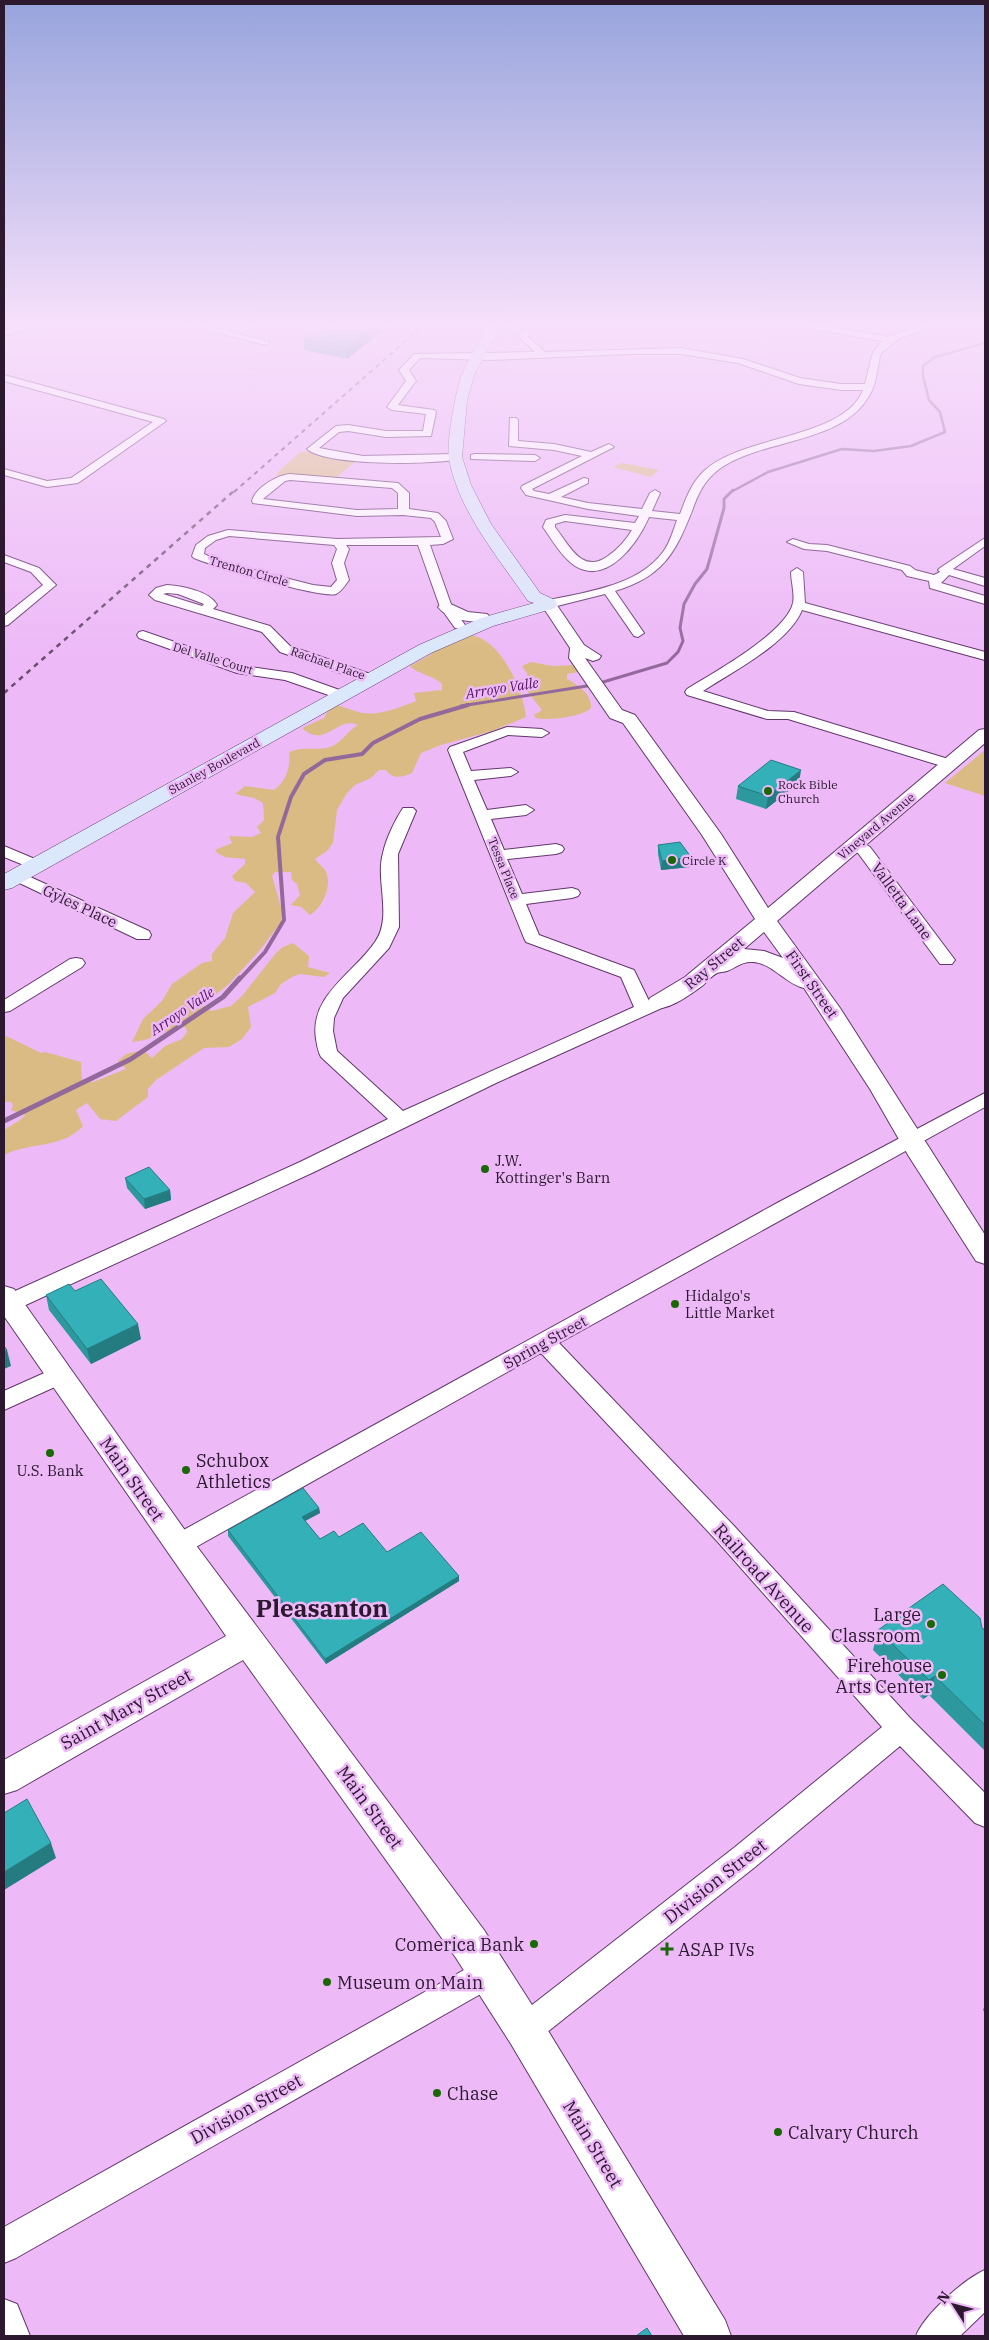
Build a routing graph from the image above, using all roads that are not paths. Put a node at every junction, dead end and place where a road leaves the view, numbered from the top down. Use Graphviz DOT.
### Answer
graph roads {
  1 [pos="144,432"];
  2 [pos="332,432"];
  3 [pos="375,432"];
  4 [pos="427,432"];
  5 [pos="457,432"];
  6 [pos="462,432"];
  7 [pos="512,432"];
  8 [pos="809,432"];
  9 [pos="528,434"];
  10 [pos="475,438"];
  11 [pos="512,439"];
  12 [pos="593,443"];
  13 [pos="590,455"];
  14 [pos="474,457"];
  15 [pos="365,458"];
  16 [pos="455,458"];
  17 [pos="570,466"];
  18 [pos="4,472"];
  19 [pos="480,475"];
  20 [pos="522,477"];
  21 [pos="584,480"];
  22 [pos="345,481"];
  23 [pos="534,483"];
  24 [pos="485,493"];
  25 [pos="654,493"];
  26 [pos="550,498"];
  27 [pos="403,512"];
  28 [pos="644,514"];
  29 [pos="497,518"];
  30 [pos="684,518"];
  31 [pos="638,528"];
  32 [pos="985,541"];
  33 [pos="337,542"];
  34 [pos="423,542"];
  35 [pos="793,542"];
  36 [pos="4,558"];
  37 [pos="946,571"];
  38 [pos="797,572"];
  39 [pos="936,579"];
  40 [pos="985,582"];
  41 [pos="608,591"];
  42 [pos="985,600"];
  43 [pos="549,604"];
  44 [pos="799,605"];
  45 [pos="446,608"];
  46 [pos="205,610"];
  47 [pos="482,617"];
  48 [pos="4,622"];
  49 [pos="459,625"];
  50 [pos="638,633"];
  51 [pos="143,636"];
  52 [pos="425,649"];
  53 [pos="958,650"];
  54 [pos="985,656"];
  55 [pos="985,660"];
  56 [pos="371,679"];
  57 [pos="340,695"];
  58 [pos="542,733"];
  59 [pos="985,734"];
  60 [pos="950,764"];
  61 [pos="511,772"];
  62 [pos="466,776"];
  63 [pos="526,810"];
  64 [pos="408,812"];
  65 [pos="482,814"];
  66 [pos="856,844"];
  67 [pos="556,849"];
  68 [pos="4,851"];
  69 [pos="498,855"];
  70 [pos="36,865"];
  71 [pos="10,879"];
  72 [pos="572,893"];
  73 [pos="517,900"];
  74 [pos="766,919"];
  75 [pos="144,935"];
  76 [pos="592,942"];
  77 [pos="577,954"];
  78 [pos="946,960"];
  79 [pos="76,963"];
  80 [pos="697,979"];
  81 [pos="817,990"];
  82 [pos="651,1006"];
  83 [pos="4,1007"];
  84 [pos="985,1099"];
  85 [pos="400,1120"];
  86 [pos="911,1138"];
  87 [pos="985,1254"];
  88 [pos="6,1299"];
  89 [pos="544,1342"];
  90 [pos="60,1375"];
  91 [pos="4,1401"];
  92 [pos="178,1545"];
  93 [pos="248,1641"];
  94 [pos="901,1728"];
  95 [pos="4,1778"];
  96 [pos="985,1813"];
  97 [pos="488,1972"];
  98 [pos="525,2030"];
  99 [pos="4,2246"];
  100 [pos="985,2288"];
  101 [pos="4,2317"];
  102 [pos="12,2336"];
  103 [pos="709,2336"];
  104 [pos="934,2336"];
  1 -- 18 [label="street"];
  2 -- 15 [label="street"];
  3 -- 4 [label="street"];
  5 -- 16 [label="main road"];
  6 -- 14 [label="main road"];
  7 -- 11 [label="street"];
  8 -- 30 [label="street"];
  9 -- 11 [label="street"];
  10 -- 14 [label="main road"];
  11 -- 13 [label="street"];
  12 -- 13 [label="street"];
  13 -- 17 [label="street"];
  14 -- 17 [label="street"];
  14 -- 19 [label="main road"];
  15 -- 16 [label="street"];
  15 -- 22 [label="street"];
  16 -- 24 [label="main road"];
  16 -- 43 [label="main road"];
  17 -- 23 [label="street"];
  20 -- 23 [label="street"];
  21 -- 26 [label="street"];
  22 -- 27 [label="street"];
  22 -- 27 [label="street"];
  23 -- 26 [label="street"];
  25 -- 28 [label="street"];
  26 -- 28 [label="street"];
  27 -- 34 [label="street, Trenton Circle"];
  28 -- 30 [label="street"];
  28 -- 31 [label="street"];
  29 -- 43 [label="main road"];
  30 -- 41 [label="street"];
  31 -- 31 [label="street"];
  32 -- 37 [label="street"];
  33 -- 33 [label="street, Trenton Circle"];
  33 -- 34 [label="street, Trenton Circle"];
  34 -- 45 [label="street"];
  35 -- 39 [label="street"];
  36 -- 48 [label="street"];
  37 -- 39 [label="street"];
  37 -- 40 [label="street"];
  38 -- 44 [label="street"];
  39 -- 42 [label="street"];
  41 -- 43 [label="street"];
  41 -- 50 [label="street"];
  43 -- 47 [label="main road, Stanley Boulevard"];
  43 -- 52 [label="main road, Stanley Boulevard"];
  43 -- 74 [label="street, First Street"];
  44 -- 53 [label="street"];
  44 -- 60 [label="street"];
  45 -- 47 [label="street, Stanley Boulevard"];
  45 -- 49 [label="street"];
  46 -- 56 [label="street, Rachael Place"];
  47 -- 49 [label="main road, Stanley Boulevard"];
  49 -- 52 [label="main road, Stanley Boulevard"];
  51 -- 57 [label="street, Del Valle Court"];
  52 -- 56 [label="main road, Stanley Boulevard"];
  53 -- 54 [label="street"];
  53 -- 55 [label="street"];
  56 -- 57 [label="main road, Stanley Boulevard"];
  57 -- 70 [label="main road, Stanley Boulevard"];
  58 -- 62 [label="street, Tessa Place"];
  59 -- 60 [label="street, Vineyard Avenue"];
  60 -- 66 [label="street, Vineyard Avenue"];
  61 -- 62 [label="street"];
  62 -- 65 [label="street, Tessa Place"];
  63 -- 65 [label="street"];
  64 -- 85 [label="street"];
  65 -- 69 [label="street, Tessa Place"];
  66 -- 74 [label="street, Vineyard Avenue"];
  66 -- 78 [label="street, Valletta Lane"];
  67 -- 69 [label="street"];
  68 -- 70 [label="street"];
  69 -- 73 [label="street, Tessa Place"];
  70 -- 71 [label="main road, Stanley Boulevard"];
  71 -- 75 [label="street, Gyles Place"];
  72 -- 73 [label="street"];
  73 -- 77 [label="street, Tessa Place"];
  74 -- 80 [label="street, Ray Street"];
  74 -- 81 [label="street, First Street"];
  76 -- 77 [label="street"];
  77 -- 82 [label="street, Tessa Place"];
  79 -- 83 [label="street"];
  80 -- 81 [label="street"];
  80 -- 82 [label="street, Ray Street"];
  81 -- 86 [label="street, First Street"];
  82 -- 85 [label="street"];
  84 -- 86 [label="street, Spring Street"];
  85 -- 88 [label="street"];
  86 -- 87 [label="street, First Street"];
  86 -- 89 [label="street, Spring Street"];
  88 -- 90 [label="street, Main Street"];
  89 -- 92 [label="street, Spring Street"];
  89 -- 94 [label="street, Railroad Avenue"];
  90 -- 91 [label="street"];
  90 -- 92 [label="street, Main Street"];
  92 -- 93 [label="street, Main Street"];
  93 -- 95 [label="street, Saint Mary Street"];
  93 -- 97 [label="street, Main Street"];
  94 -- 96 [label="street, Railroad Avenue"];
  94 -- 98 [label="street, Division Street"];
  97 -- 98 [label="street, Main Street"];
  97 -- 99 [label="street, Division Street"];
  98 -- 103 [label="street, Main Street"];
  100 -- 104 [label="street"];
  101 -- 102 [label="street"];
}
